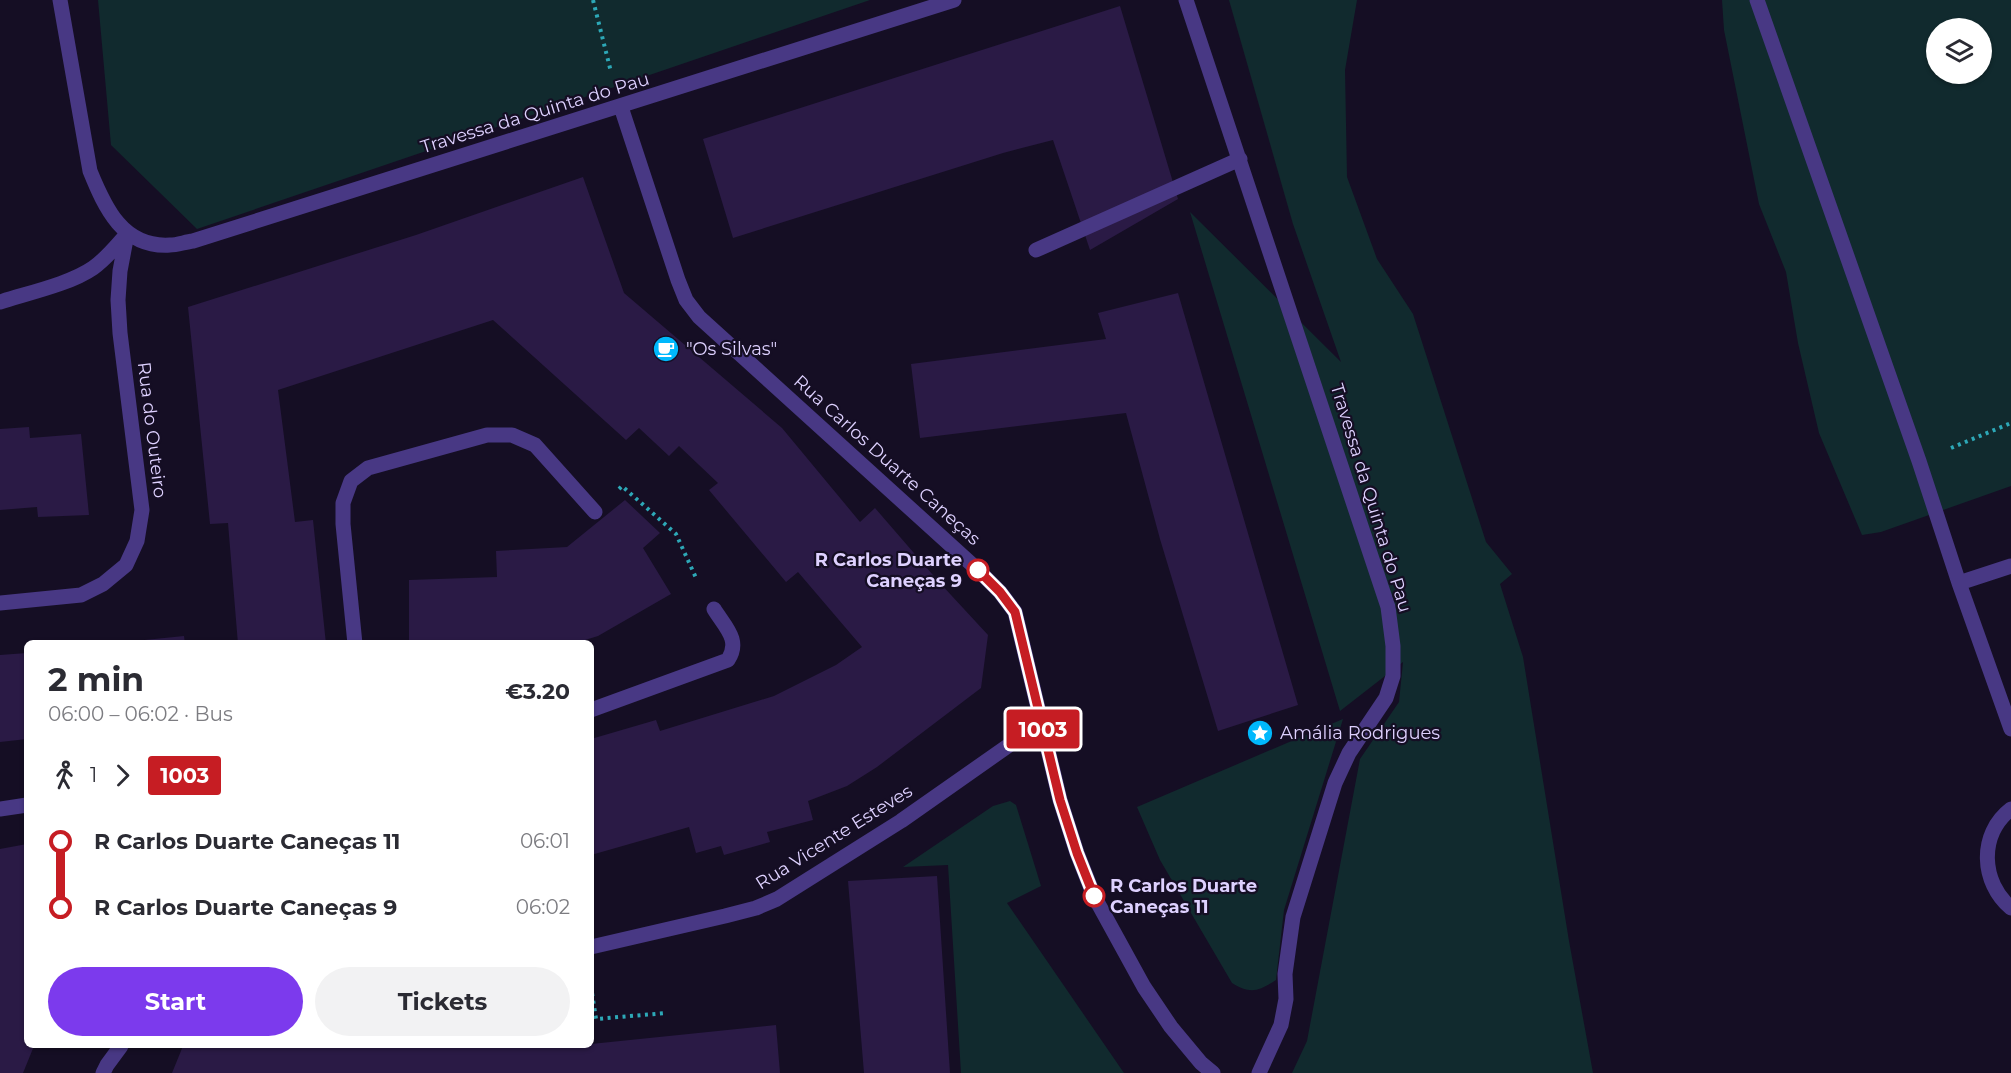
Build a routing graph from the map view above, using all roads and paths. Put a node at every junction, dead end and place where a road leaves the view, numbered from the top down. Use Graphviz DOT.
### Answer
graph roads {
  1 [pos="60,0"];
  2 [pos="593,0"];
  3 [pos="954,0"];
  4 [pos="1185,0"];
  5 [pos="1757,0"];
  6 [pos="621,107"];
  7 [pos="1240,159"];
  8 [pos="127,234"];
  9 [pos="1036,250"];
  10 [pos="0,302"];
  11 [pos="2011,423"];
  12 [pos="1919,461"];
  13 [pos="595,512"];
  14 [pos="2011,566"];
  15 [pos="1959,583"];
  16 [pos="0,603"];
  17 [pos="714,609"];
  18 [pos="355,640"];
  19 [pos="594,709"];
  20 [pos="1042,722"];
  21 [pos="2011,729"];
  22 [pos="24,805"];
  23 [pos="0,809"];
  24 [pos="2011,809"];
  25 [pos="2011,908"];
  26 [pos="594,945"];
  27 [pos="594,1006"];
  28 [pos="666,1013"];
  29 [pos="120,1048"];
  30 [pos="103,1073"];
  31 [pos="1213,1073"];
  32 [pos="1259,1073"];
  1 -- 8 [label="street"];
  2 -- 6 [label="path"];
  3 -- 6 [label="street, Travessa da Quinta do Pau"];
  4 -- 7 [label="street, Travessa da Quinta do Pau"];
  5 -- 12 [label="street"];
  6 -- 8 [label="street, Travessa da Quinta do Pau"];
  6 -- 20 [label="street, Rua Carlos Duarte Caneças"];
  7 -- 9 [label="street"];
  7 -- 32 [label="street, Travessa da Quinta do Pau"];
  8 -- 10 [label="street"];
  8 -- 16 [label="street, Rua do Outeiro"];
  11 -- 12 [label="path"];
  12 -- 15 [label="street"];
  13 -- 17 [label="path"];
  13 -- 18 [label="street"];
  14 -- 15 [label="street"];
  15 -- 21 [label="street"];
  17 -- 19 [label="street"];
  20 -- 26 [label="street, Rua Vicente Esteves"];
  20 -- 31 [label="street, Rua Carlos Duarte Caneças"];
  22 -- 23 [label="street"];
  24 -- 25 [label="street"];
  27 -- 28 [label="path"];
  29 -- 30 [label="street"];
}
